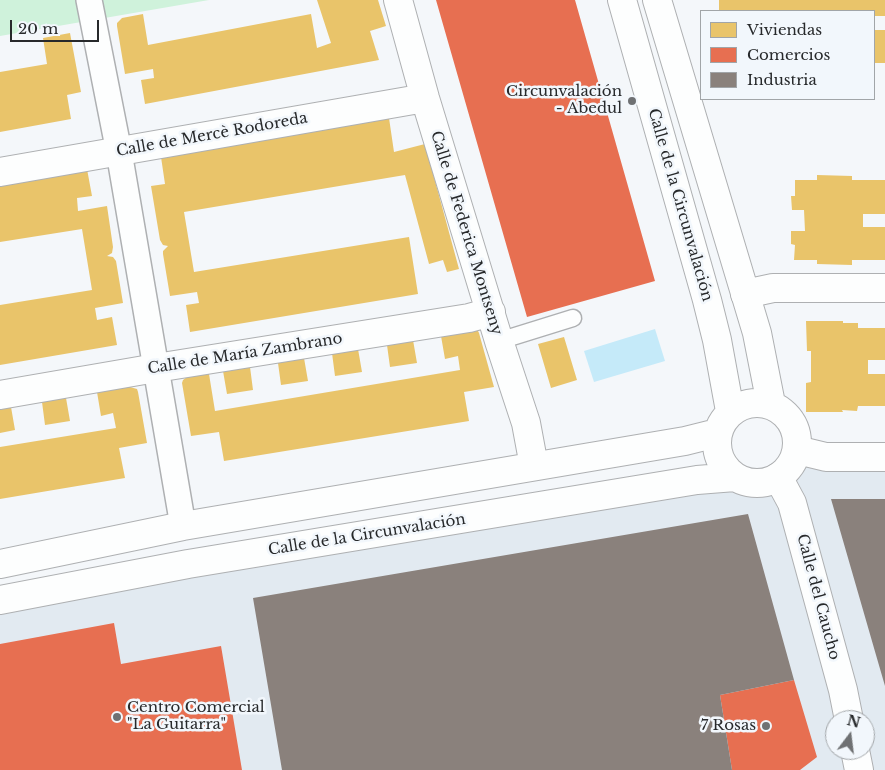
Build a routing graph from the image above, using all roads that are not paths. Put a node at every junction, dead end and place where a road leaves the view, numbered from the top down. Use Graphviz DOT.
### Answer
graph roads {
  1 [pos="88,0"];
  2 [pos="398,0"];
  3 [pos="622,0"];
  4 [pos="657,0"];
  5 [pos="424,98"];
  6 [pos="119,152"];
  7 [pos="0,172"];
  8 [pos="885,288"];
  9 [pos="745,294"];
  10 [pos="491,312"];
  11 [pos="573,318"];
  12 [pos="499,340"];
  13 [pos="156,368"];
  14 [pos="0,395"];
  15 [pos="770,404"];
  16 [pos="724,422"];
  17 [pos="797,450"];
  18 [pos="885,457"];
  19 [pos="534,466"];
  20 [pos="735,477"];
  21 [pos="778,477"];
  22 [pos="182,526"];
  23 [pos="0,564"];
  24 [pos="0,600"];
  25 [pos="847,710"];
  1 -- 6 [label="street"];
  2 -- 5 [label="street, Calle de Federica Montseny"];
  3 -- 16 [label="street, Calle de la Circunvalación"];
  4 -- 9 [label="street"];
  5 -- 6 [label="street, Calle de Mercè Rodoreda"];
  5 -- 10 [label="street, Calle de Federica Montseny"];
  6 -- 7 [label="street, Calle de Mercè Rodoreda"];
  6 -- 13 [label="street"];
  8 -- 9 [label="street"];
  9 -- 15 [label="street"];
  10 -- 12 [label="street, Calle de Federica Montseny"];
  10 -- 13 [label="street, Calle de María Zambrano"];
  11 -- 12 [label="lane"];
  12 -- 19 [label="street, Calle de Federica Montseny"];
  13 -- 14 [label="street, Calle de María Zambrano"];
  13 -- 22 [label="street"];
  15 -- 16 [label="street"];
  15 -- 17 [label="street"];
  16 -- 19 [label="street"];
  16 -- 20 [label="street"];
  17 -- 18 [label="street"];
  17 -- 21 [label="street"];
  19 -- 22 [label="street"];
  20 -- 21 [label="street"];
  20 -- 24 [label="street, Calle de la Circunvalación"];
  21 -- 25 [label="street, Calle del Caucho"];
  22 -- 23 [label="street"];
}
